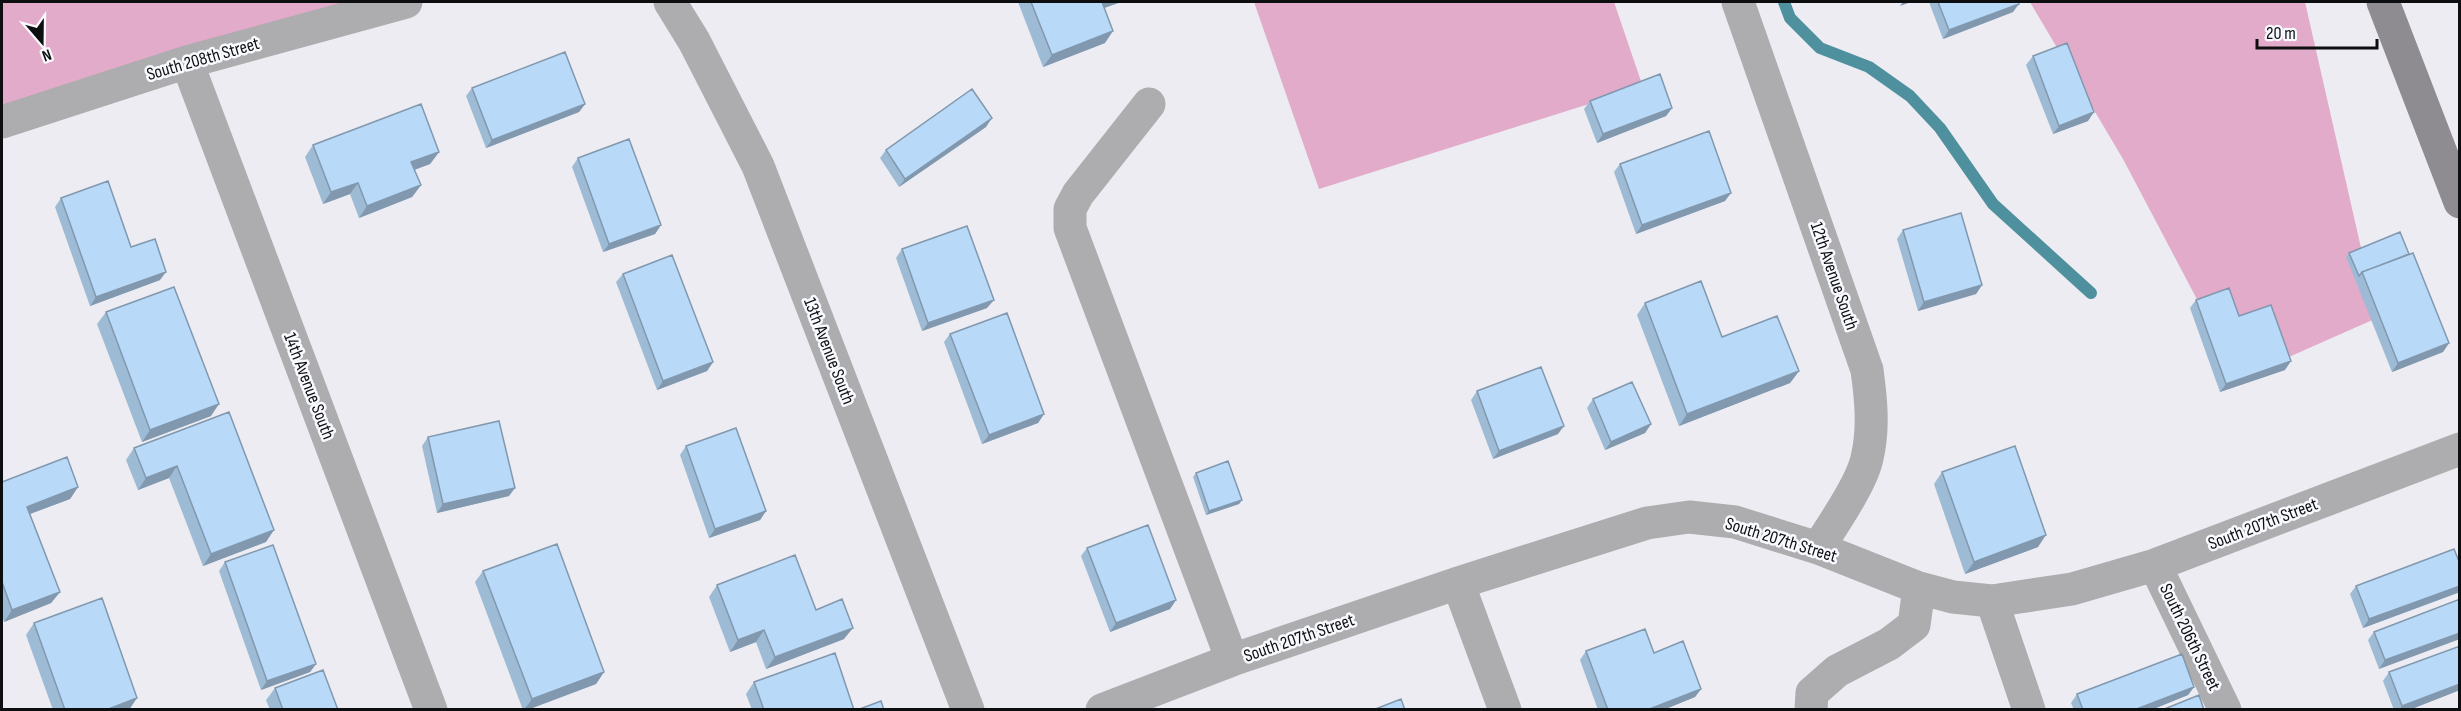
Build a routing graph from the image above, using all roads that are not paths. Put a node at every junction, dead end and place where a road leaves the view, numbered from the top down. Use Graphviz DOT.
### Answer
graph roads {
  1 [pos="406,2"];
  2 [pos="670,2"];
  3 [pos="1738,2"];
  4 [pos="2383,2"];
  5 [pos="187,62"];
  6 [pos="1149,104"];
  7 [pos="2,122"];
  8 [pos="2460,202"];
  9 [pos="2460,449"];
  10 [pos="1818,548"];
  11 [pos="2155,566"];
  12 [pos="1458,583"];
  13 [pos="1919,588"];
  14 [pos="1992,601"];
  15 [pos="1233,660"];
  16 [pos="431,710"];
  17 [pos="968,710"];
  18 [pos="1102,710"];
  19 [pos="1505,710"];
  20 [pos="1810,710"];
  21 [pos="2029,710"];
  22 [pos="2225,710"];
  1 -- 5 [label="street, South 208th Street"];
  2 -- 17 [label="street, 13th Avenue South"];
  3 -- 10 [label="street, 12th Avenue South"];
  4 -- 8 [label="main road"];
  5 -- 7 [label="street, South 208th Street"];
  5 -- 16 [label="street, 14th Avenue South"];
  6 -- 15 [label="street"];
  9 -- 11 [label="street, South 207th Street"];
  10 -- 12 [label="street, South 207th Street"];
  10 -- 13 [label="street, South 207th Street"];
  11 -- 14 [label="street, South 207th Street"];
  11 -- 22 [label="street, South 206th Street"];
  12 -- 15 [label="street, South 207th Street"];
  12 -- 19 [label="street"];
  13 -- 14 [label="street, South 207th Street"];
  13 -- 20 [label="street"];
  14 -- 21 [label="street"];
  15 -- 18 [label="street, South 207th Street"];
}
